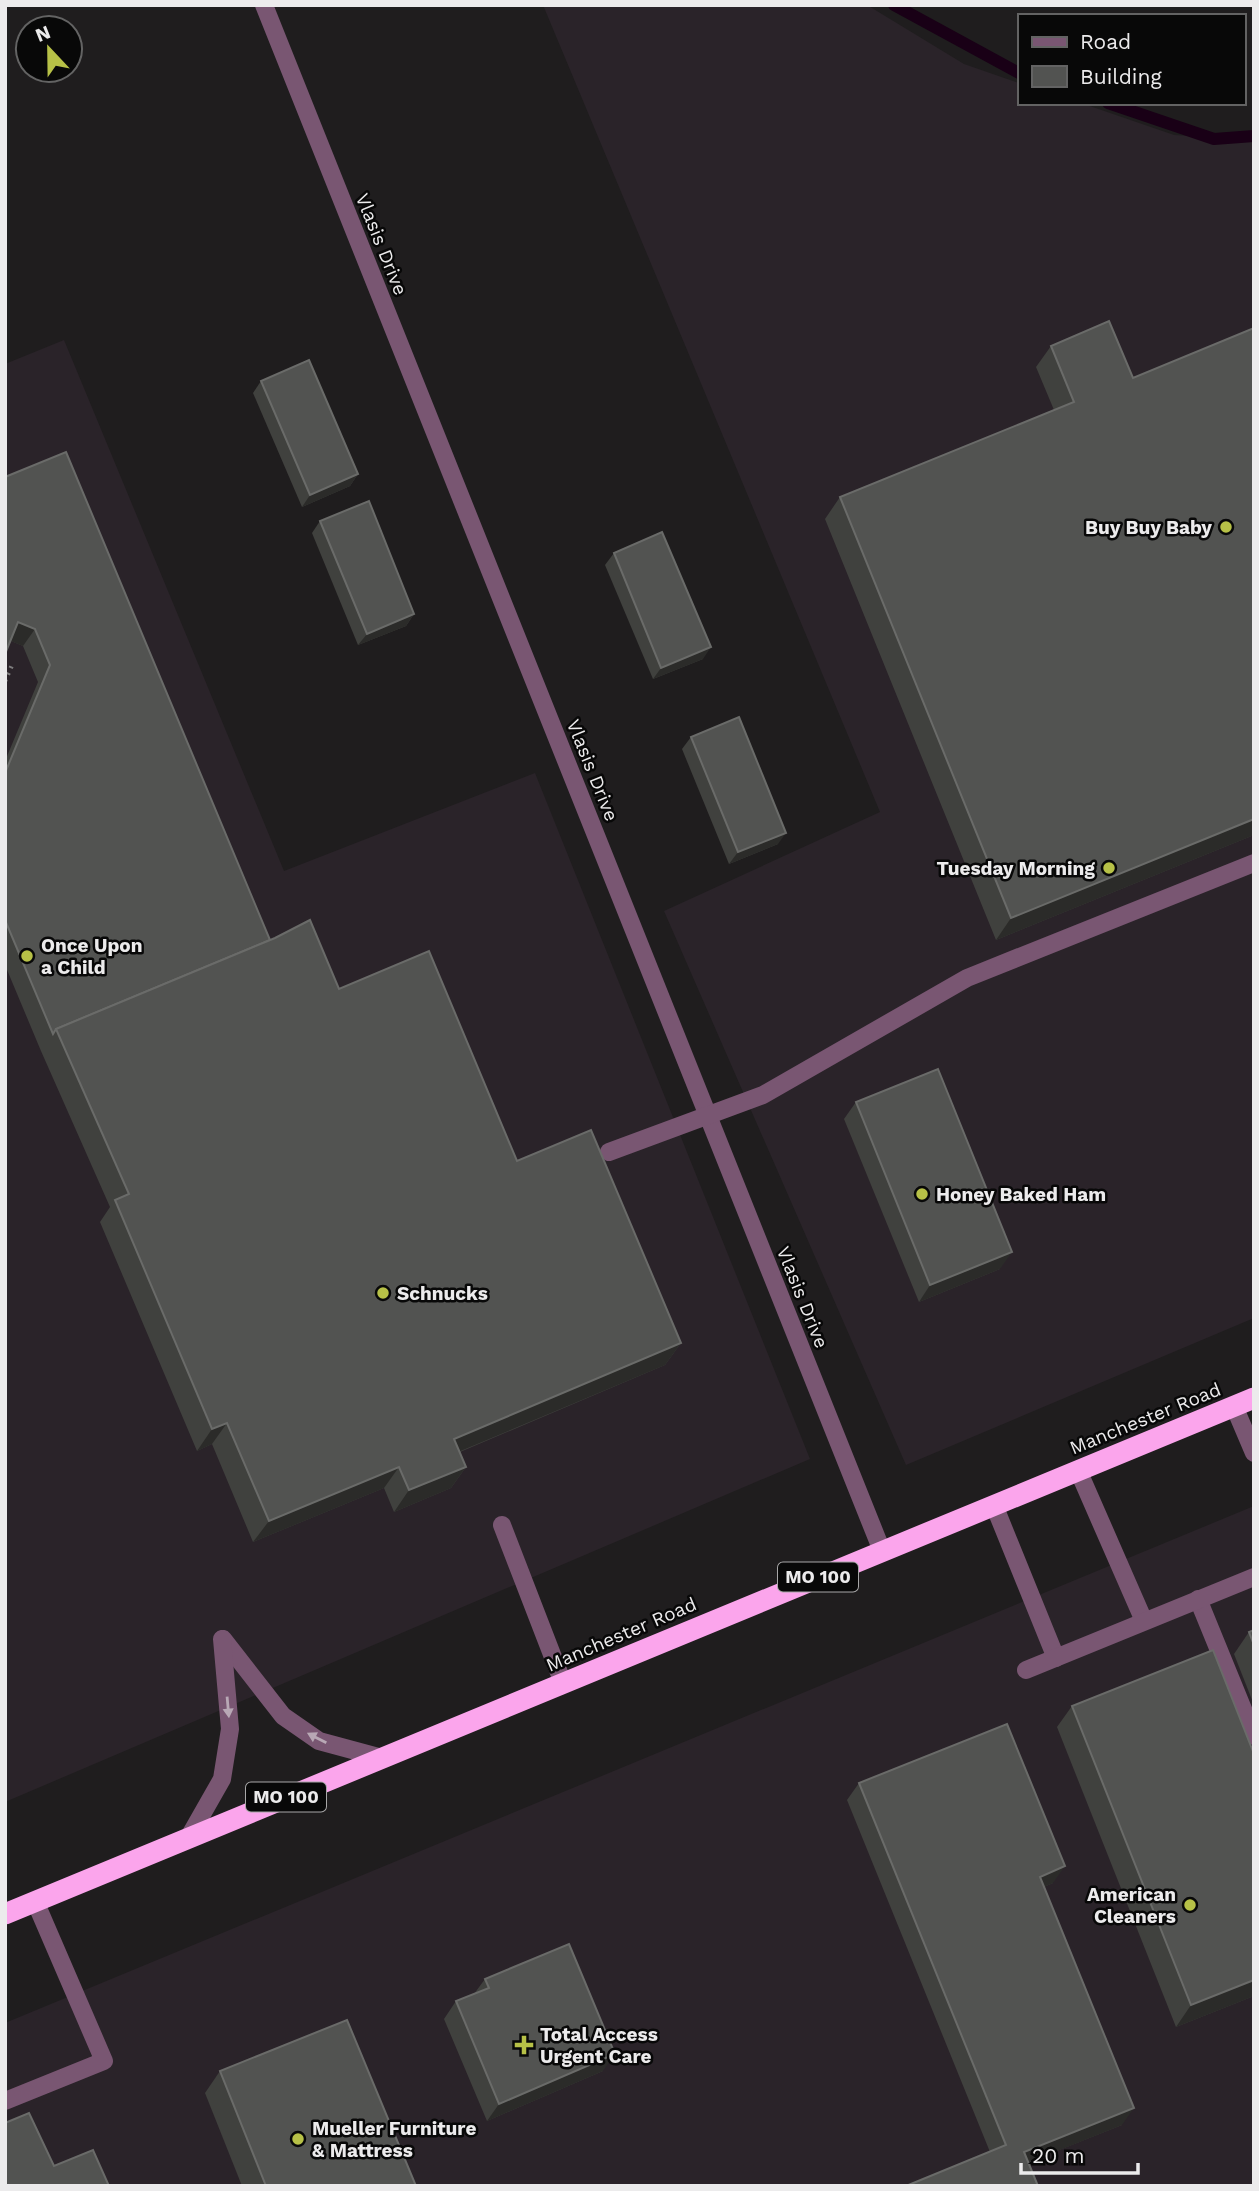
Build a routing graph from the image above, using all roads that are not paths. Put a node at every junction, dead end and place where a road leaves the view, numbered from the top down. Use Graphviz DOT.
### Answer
graph roads {
  1 [pos="264,5"];
  2 [pos="1254,863"];
  3 [pos="708,1116"];
  4 [pos="609,1152"];
  5 [pos="1254,1398"];
  6 [pos="1234,1406"];
  7 [pos="1254,1453"];
  8 [pos="1078,1470"];
  9 [pos="994,1505"];
  10 [pos="502,1525"];
  11 [pos="882,1551"];
  12 [pos="1254,1577"];
  13 [pos="1198,1599"];
  14 [pos="1144,1621"];
  15 [pos="1056,1658"];
  16 [pos="1026,1670"];
  17 [pos="562,1683"];
  18 [pos="1254,1737"];
  19 [pos="382,1758"];
  20 [pos="189,1837"];
  21 [pos="35,1901"];
  22 [pos="5,1914"];
  23 [pos="5,2101"];
  1 -- 3 [label="street, Vlasis Drive"];
  2 -- 3 [label="street"];
  3 -- 4 [label="street"];
  3 -- 11 [label="street, Vlasis Drive"];
  5 -- 6 [label="highway, Manchester Road / MO 100"];
  6 -- 7 [label="street"];
  6 -- 8 [label="highway, Manchester Road / MO 100"];
  8 -- 9 [label="highway, Manchester Road / MO 100"];
  8 -- 14 [label="street"];
  9 -- 11 [label="highway, Manchester Road / MO 100"];
  9 -- 15 [label="street"];
  10 -- 17 [label="street"];
  11 -- 17 [label="highway, Manchester Road / MO 100"];
  12 -- 13 [label="street"];
  13 -- 14 [label="street"];
  13 -- 18 [label="street"];
  14 -- 15 [label="street"];
  15 -- 16 [label="street"];
  17 -- 19 [label="highway, Manchester Road / MO 100"];
  19 -- 20 [label="highway, Manchester Road / MO 100"];
  19 -- 20 [label="street, one-way"];
  20 -- 21 [label="highway, Manchester Road / MO 100"];
  21 -- 22 [label="highway, Manchester Road / MO 100"];
  21 -- 23 [label="street"];
}
